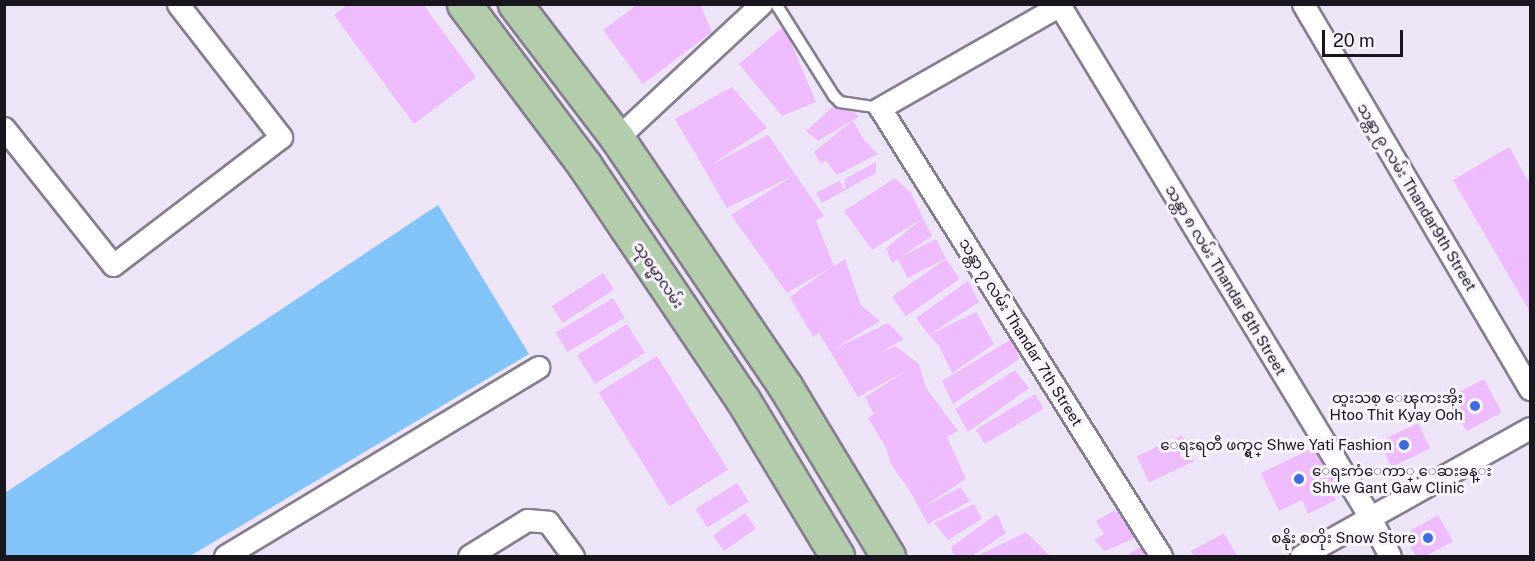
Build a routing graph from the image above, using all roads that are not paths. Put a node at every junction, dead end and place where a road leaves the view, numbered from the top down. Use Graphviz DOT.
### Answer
graph roads {
  1 [pos="178,4"];
  2 [pos="464,4"];
  3 [pos="515,4"];
  4 [pos="761,4"];
  5 [pos="776,4"];
  6 [pos="1303,4"];
  7 [pos="1061,5"];
  8 [pos="880,108"];
  9 [pos="4,128"];
  10 [pos="617,138"];
  11 [pos="538,367"];
  12 [pos="1530,389"];
  13 [pos="1530,428"];
  14 [pos="1370,518"];
  15 [pos="225,556"];
  16 [pos="469,556"];
  17 [pos="573,556"];
  18 [pos="837,556"];
  19 [pos="888,556"];
  20 [pos="1161,556"];
  21 [pos="1301,556"];
  22 [pos="1390,556"];
  1 -- 9 [label="street"];
  2 -- 18 [label="main road, သုဓမ္မာလမ်း"];
  3 -- 10 [label="main road"];
  4 -- 10 [label="street"];
  5 -- 8 [label="lane"];
  6 -- 12 [label="street, သန္တာ ၉ လမ်း Thandar9th Street"];
  7 -- 8 [label="street"];
  7 -- 14 [label="street, သန္တာ ၈ လမ်း Thandar 8th Street"];
  8 -- 20 [label="street, သန္တာ ၇ လမ်း Thandar 7th Street"];
  10 -- 19 [label="main road"];
  11 -- 15 [label="street"];
  13 -- 14 [label="street"];
  14 -- 21 [label="street"];
  14 -- 22 [label="street, သန္တာ ၈ လမ်း Thandar 8th Street"];
  16 -- 17 [label="street"];
}
